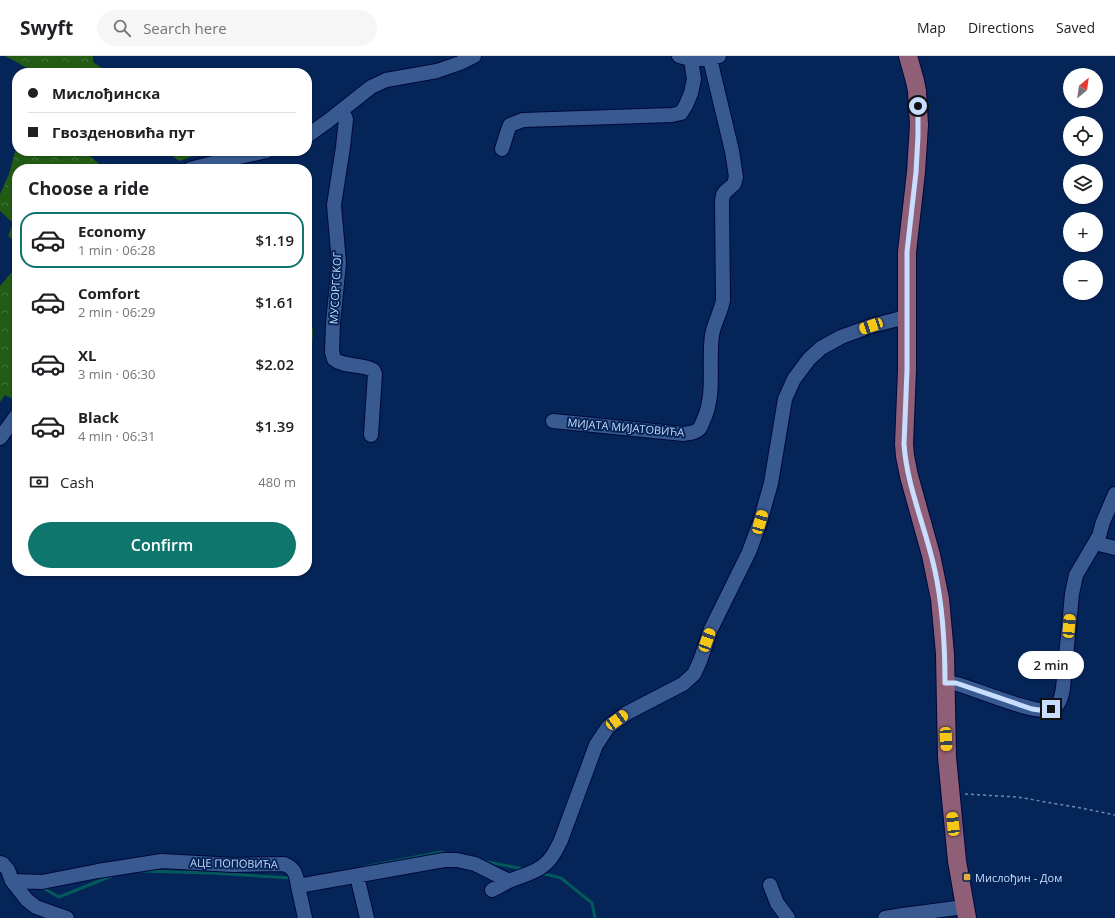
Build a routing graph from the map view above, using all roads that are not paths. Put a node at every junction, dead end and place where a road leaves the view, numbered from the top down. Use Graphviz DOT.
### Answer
graph roads {
  1 [pos="474,56"];
  2 [pos="908,56"];
  3 [pos="714,57"];
  4 [pos="685,58"];
  5 [pos="342,110"];
  6 [pos="312,132"];
  7 [pos="502,149"];
  8 [pos="248,156"];
  9 [pos="209,164"];
  10 [pos="907,317"];
  11 [pos="554,421"];
  12 [pos="12,422"];
  13 [pos="371,436"];
  14 [pos="0,438"];
  15 [pos="1115,494"];
  16 [pos="1095,543"];
  17 [pos="1115,548"];
  18 [pos="945,683"];
  19 [pos="0,863"];
  20 [pos="357,876"];
  21 [pos="12,881"];
  22 [pos="509,881"];
  23 [pos="770,885"];
  24 [pos="298,886"];
  25 [pos="492,890"];
  26 [pos="966,913"];
  27 [pos="67,918"];
  28 [pos="305,918"];
  29 [pos="367,918"];
  30 [pos="788,918"];
  31 [pos="885,918"];
  1 -- 5 [label="street"];
  2 -- 10 [label="main road"];
  3 -- 4 [label="street"];
  3 -- 11 [label="street, МИЈАТА МИЈАТОВИЋА"];
  4 -- 7 [label="street"];
  5 -- 6 [label="street"];
  5 -- 13 [label="street, МУСОРГСКОГ"];
  8 -- 9 [label="street"];
  10 -- 18 [label="main road"];
  10 -- 22 [label="street"];
  12 -- 14 [label="street"];
  15 -- 16 [label="street"];
  16 -- 17 [label="street"];
  16 -- 18 [label="street"];
  18 -- 26 [label="main road"];
  19 -- 21 [label="street"];
  20 -- 22 [label="street"];
  20 -- 24 [label="street"];
  20 -- 29 [label="street"];
  21 -- 24 [label="street, АЦЕ ПОПОВИЋА"];
  21 -- 27 [label="street"];
  22 -- 25 [label="street"];
  23 -- 30 [label="street"];
  24 -- 28 [label="street, АЦЕ ПОПОВИЋА"];
  26 -- 31 [label="street"];
}
